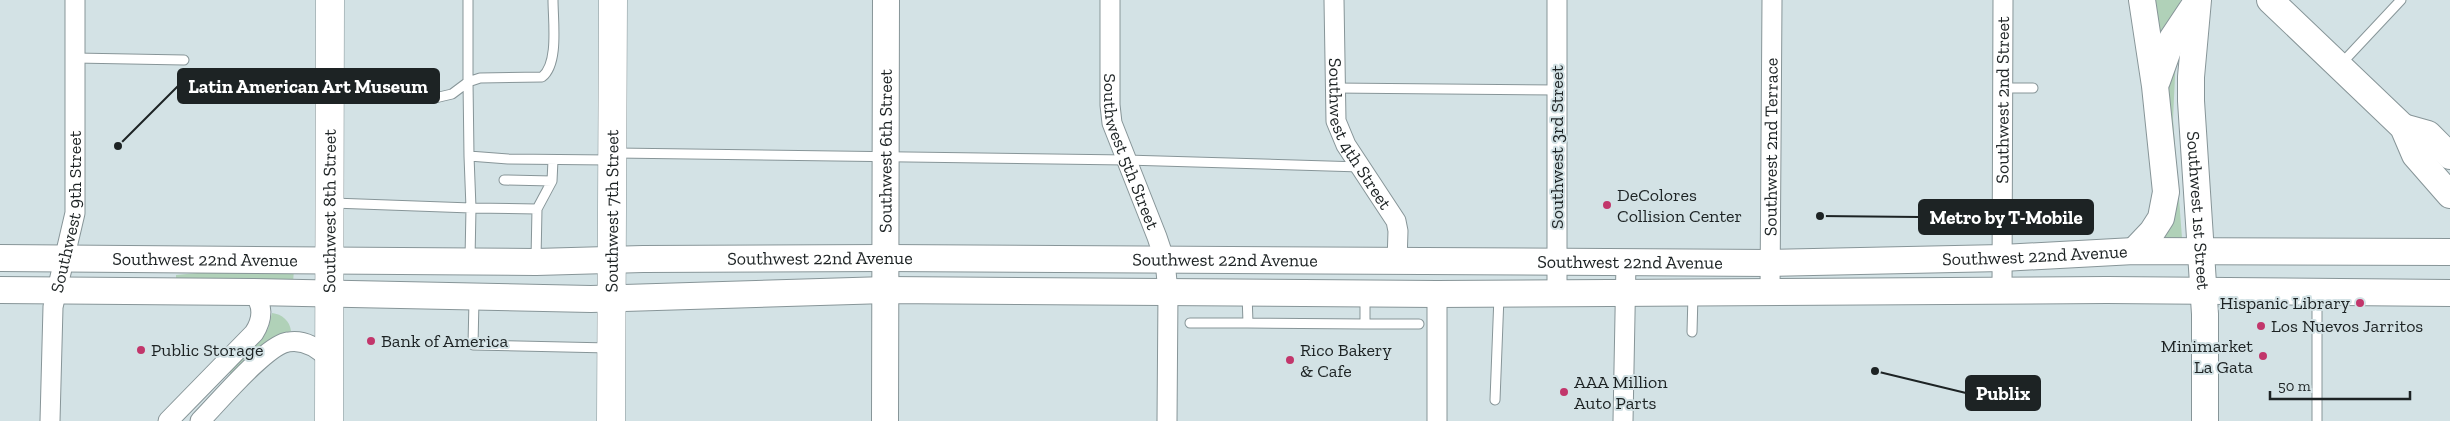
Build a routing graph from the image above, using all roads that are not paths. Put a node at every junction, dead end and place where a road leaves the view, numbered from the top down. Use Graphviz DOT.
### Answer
graph roads {
  1 [pos="75,0"];
  2 [pos="330,0"];
  3 [pos="468,0"];
  4 [pos="553,0"];
  5 [pos="613,0"];
  6 [pos="886,0"];
  7 [pos="1110,0"];
  8 [pos="1334,0"];
  9 [pos="1557,0"];
  10 [pos="1772,0"];
  11 [pos="2003,0"];
  12 [pos="2142,0"];
  13 [pos="2198,0"];
  14 [pos="2270,0"];
  15 [pos="2400,0"];
  16 [pos="75,58"];
  17 [pos="184,60"];
  18 [pos="2339,66"];
  19 [pos="468,82"];
  20 [pos="2155,86"];
  21 [pos="1334,88"];
  22 [pos="2002,88"];
  23 [pos="2033,88"];
  24 [pos="1557,90"];
  25 [pos="329,98"];
  26 [pos="2403,127"];
  27 [pos="470,156"];
  28 [pos="613,156"];
  29 [pos="2450,156"];
  30 [pos="885,159"];
  31 [pos="553,160"];
  32 [pos="1126,160"];
  33 [pos="1361,167"];
  34 [pos="504,180"];
  35 [pos="552,182"];
  36 [pos="2450,195"];
  37 [pos="330,203"];
  38 [pos="471,208"];
  39 [pos="537,209"];
  40 [pos="2134,250"];
  41 [pos="2449,251"];
  42 [pos="2202,252"];
  43 [pos="0,258"];
  44 [pos="65,258"];
  45 [pos="886,258"];
  46 [pos="2002,258"];
  47 [pos="331,260"];
  48 [pos="613,261"];
  49 [pos="1164,261"];
  50 [pos="470,262"];
  51 [pos="536,262"];
  52 [pos="1397,262"];
  53 [pos="1556,262"];
  54 [pos="1626,262"];
  55 [pos="1771,263"];
  56 [pos="0,290"];
  57 [pos="57,290"];
  58 [pos="886,290"];
  59 [pos="2002,291"];
  60 [pos="252,292"];
  61 [pos="1168,292"];
  62 [pos="1247,292"];
  63 [pos="2204,292"];
  64 [pos="2318,292"];
  65 [pos="1770,293"];
  66 [pos="2450,293"];
  67 [pos="1365,294"];
  68 [pos="1437,294"];
  69 [pos="1499,294"];
  70 [pos="1557,294"];
  71 [pos="1625,294"];
  72 [pos="1693,294"];
  73 [pos="330,295"];
  74 [pos="474,297"];
  75 [pos="613,298"];
  76 [pos="1190,323"];
  77 [pos="1248,323"];
  78 [pos="1365,324"];
  79 [pos="1419,324"];
  80 [pos="1692,332"];
  81 [pos="612,348"];
  82 [pos="329,358"];
  83 [pos="193,396"];
  84 [pos="1495,400"];
  85 [pos="204,417"];
  86 [pos="50,421"];
  87 [pos="168,421"];
  88 [pos="329,421"];
  89 [pos="611,421"];
  90 [pos="885,421"];
  91 [pos="1167,421"];
  92 [pos="1437,421"];
  93 [pos="1623,421"];
  94 [pos="2205,421"];
  95 [pos="2317,421"];
  1 -- 16 [label="street, Southwest 9th Street"];
  2 -- 25 [label="main road, Southwest 8th Street"];
  3 -- 19 [label="lane"];
  4 -- 19 [label="lane"];
  5 -- 28 [label="main road, Southwest 7th Street"];
  6 -- 30 [label="main road, Southwest 6th Street"];
  7 -- 32 [label="street, Southwest 5th Street"];
  8 -- 21 [label="street, Southwest 4th Street"];
  9 -- 24 [label="street, Southwest 3rd Street"];
  10 -- 55 [label="street, Southwest 2nd Terrace"];
  11 -- 22 [label="street, Southwest 2nd Street"];
  12 -- 20 [label="main road"];
  13 -- 20 [label="main road"];
  13 -- 42 [label="main road, Southwest 1st Street"];
  14 -- 18 [label="main road"];
  15 -- 18 [label="lane"];
  16 -- 17 [label="lane"];
  16 -- 44 [label="street, Southwest 9th Street"];
  18 -- 26 [label="main road"];
  19 -- 25 [label="lane"];
  19 -- 27 [label="lane"];
  20 -- 40 [label="main road"];
  21 -- 24 [label="lane"];
  21 -- 33 [label="street, Southwest 4th Street"];
  22 -- 23 [label="lane"];
  22 -- 46 [label="street, Southwest 2nd Street"];
  24 -- 53 [label="street, Southwest 3rd Street"];
  25 -- 37 [label="main road, Southwest 8th Street"];
  26 -- 29 [label="main road"];
  26 -- 36 [label="main road"];
  27 -- 31 [label="lane"];
  27 -- 38 [label="lane"];
  28 -- 30 [label="lane"];
  28 -- 31 [label="lane"];
  28 -- 48 [label="main road, Southwest 7th Street"];
  30 -- 32 [label="lane"];
  30 -- 45 [label="main road, Southwest 6th Street"];
  31 -- 35 [label="lane"];
  32 -- 33 [label="lane"];
  32 -- 49 [label="street, Southwest 5th Street"];
  33 -- 52 [label="street, Southwest 4th Street"];
  34 -- 35 [label="lane"];
  35 -- 39 [label="lane"];
  37 -- 38 [label="lane"];
  37 -- 47 [label="main road, Southwest 8th Street"];
  38 -- 39 [label="lane"];
  38 -- 50 [label="lane"];
  39 -- 51 [label="lane"];
  40 -- 42 [label="main road, Southwest 22nd Avenue"];
  40 -- 46 [label="main road, Southwest 22nd Avenue"];
  41 -- 42 [label="main road, Southwest 22nd Avenue"];
  42 -- 63 [label="main road, Southwest 1st Street"];
  43 -- 44 [label="main road, Southwest 22nd Avenue"];
  44 -- 47 [label="main road, Southwest 22nd Avenue"];
  44 -- 57 [label="street, Southwest 9th Street"];
  45 -- 48 [label="main road, Southwest 22nd Avenue"];
  45 -- 49 [label="main road, Southwest 22nd Avenue"];
  45 -- 58 [label="main road, Southwest 6th Street"];
  46 -- 55 [label="main road, Southwest 22nd Avenue"];
  46 -- 59 [label="street, Southwest 2nd Street"];
  47 -- 50 [label="main road, Southwest 22nd Avenue"];
  47 -- 73 [label="main road, Southwest 8th Street"];
  48 -- 51 [label="main road, Southwest 22nd Avenue"];
  48 -- 75 [label="main road, Southwest 7th Street"];
  49 -- 52 [label="main road, Southwest 22nd Avenue"];
  49 -- 61 [label="street, Southwest 5th Street"];
  50 -- 51 [label="main road, Southwest 22nd Avenue"];
  52 -- 53 [label="main road, Southwest 22nd Avenue"];
  53 -- 54 [label="main road, Southwest 22nd Avenue"];
  53 -- 70 [label="street, Southwest 3rd Street"];
  54 -- 55 [label="main road, Southwest 22nd Avenue"];
  54 -- 71 [label="street"];
  55 -- 65 [label="street, Southwest 2nd Terrace"];
  56 -- 57 [label="main road, Southwest 22nd Avenue"];
  57 -- 60 [label="main road, Southwest 22nd Avenue"];
  57 -- 86 [label="street, Southwest 9th Street"];
  58 -- 61 [label="main road, Southwest 22nd Avenue"];
  58 -- 75 [label="main road, Southwest 22nd Avenue"];
  58 -- 90 [label="main road, Southwest 6th Street"];
  59 -- 63 [label="main road, Southwest 22nd Avenue"];
  59 -- 65 [label="main road, Southwest 22nd Avenue"];
  60 -- 73 [label="main road, Southwest 22nd Avenue"];
  60 -- 83 [label="street"];
  61 -- 62 [label="main road, Southwest 22nd Avenue"];
  61 -- 91 [label="street, Southwest 5th Street"];
  62 -- 67 [label="main road, Southwest 22nd Avenue"];
  62 -- 77 [label="lane"];
  63 -- 64 [label="main road, Southwest 22nd Avenue"];
  63 -- 94 [label="main road, Southwest 1st Street"];
  64 -- 66 [label="main road, Southwest 22nd Avenue"];
  64 -- 95 [label="lane"];
  65 -- 72 [label="main road, Southwest 22nd Avenue"];
  67 -- 68 [label="main road, Southwest 22nd Avenue"];
  67 -- 78 [label="lane"];
  68 -- 69 [label="main road, Southwest 22nd Avenue"];
  68 -- 92 [label="street"];
  69 -- 70 [label="main road, Southwest 22nd Avenue"];
  69 -- 84 [label="lane"];
  70 -- 71 [label="main road, Southwest 22nd Avenue"];
  71 -- 72 [label="main road, Southwest 22nd Avenue"];
  71 -- 93 [label="street"];
  72 -- 80 [label="lane"];
  73 -- 74 [label="main road, Southwest 22nd Avenue"];
  73 -- 82 [label="main road, Southwest 8th Street"];
  74 -- 75 [label="main road, Southwest 22nd Avenue"];
  74 -- 81 [label="lane"];
  75 -- 81 [label="main road, Southwest 7th Street"];
  76 -- 77 [label="lane"];
  77 -- 78 [label="lane"];
  78 -- 79 [label="lane"];
  81 -- 89 [label="main road, Southwest 7th Street"];
  82 -- 85 [label="street"];
  82 -- 88 [label="main road, Southwest 8th Street"];
  83 -- 85 [label="street"];
  83 -- 87 [label="street"];
}
